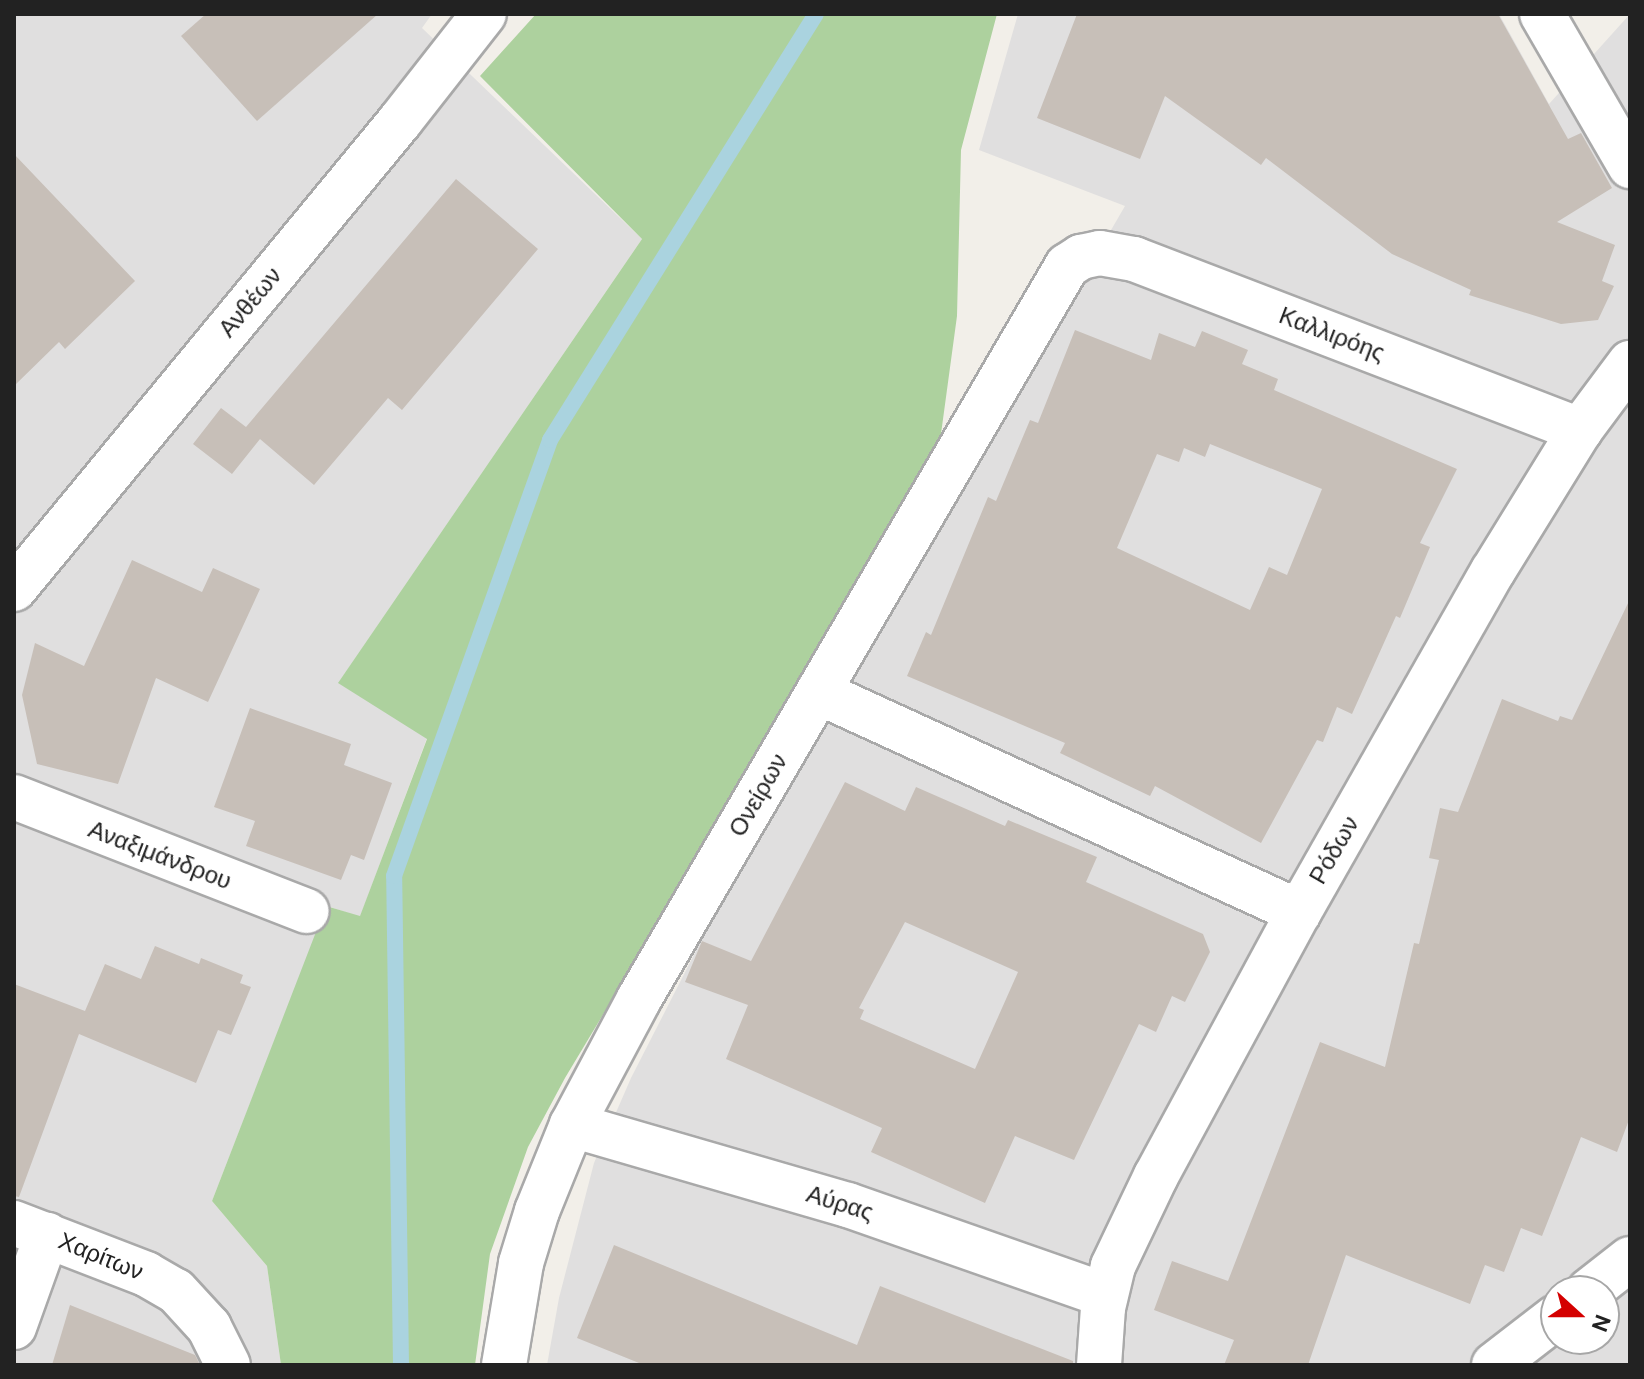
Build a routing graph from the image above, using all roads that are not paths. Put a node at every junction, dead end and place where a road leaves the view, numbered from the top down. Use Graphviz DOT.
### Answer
graph roads {
  1 [pos="484,14"];
  2 [pos="1542,14"];
  3 [pos="1630,166"];
  4 [pos="1081,257"];
  5 [pos="1630,363"];
  6 [pos="1580,430"];
  7 [pos="27,545"];
  8 [pos="14,589"];
  9 [pos="818,692"];
  10 [pos="14,797"];
  11 [pos="307,911"];
  12 [pos="1299,912"];
  13 [pos="572,1125"];
  14 [pos="30,1229"];
  15 [pos="1630,1259"];
  16 [pos="1610,1275"];
  17 [pos="1105,1295"];
  18 [pos="14,1327"];
  19 [pos="1540,1329"];
  20 [pos="228,1365"];
  21 [pos="504,1365"];
  22 [pos="1099,1365"];
  23 [pos="1494,1365"];
  1 -- 7 [label="street, Ανθέων"];
  2 -- 3 [label="street"];
  4 -- 6 [label="street, Καλλιρόης"];
  4 -- 9 [label="street, Ονείρων"];
  5 -- 6 [label="street, Ρόδων"];
  6 -- 12 [label="street, Ρόδων"];
  7 -- 8 [label="street, Ανθέων"];
  9 -- 12 [label="street"];
  9 -- 13 [label="street, Ονείρων"];
  10 -- 11 [label="street, Αναξιμάνδρου"];
  12 -- 17 [label="street, Ρόδων"];
  13 -- 17 [label="street, Αύρας"];
  13 -- 21 [label="street, Ονείρων"];
  14 -- 18 [label="street"];
  14 -- 20 [label="street, Χαρίτων"];
  15 -- 16 [label="street"];
  17 -- 22 [label="street, Ρόδων"];
  19 -- 23 [label="street"];
}
